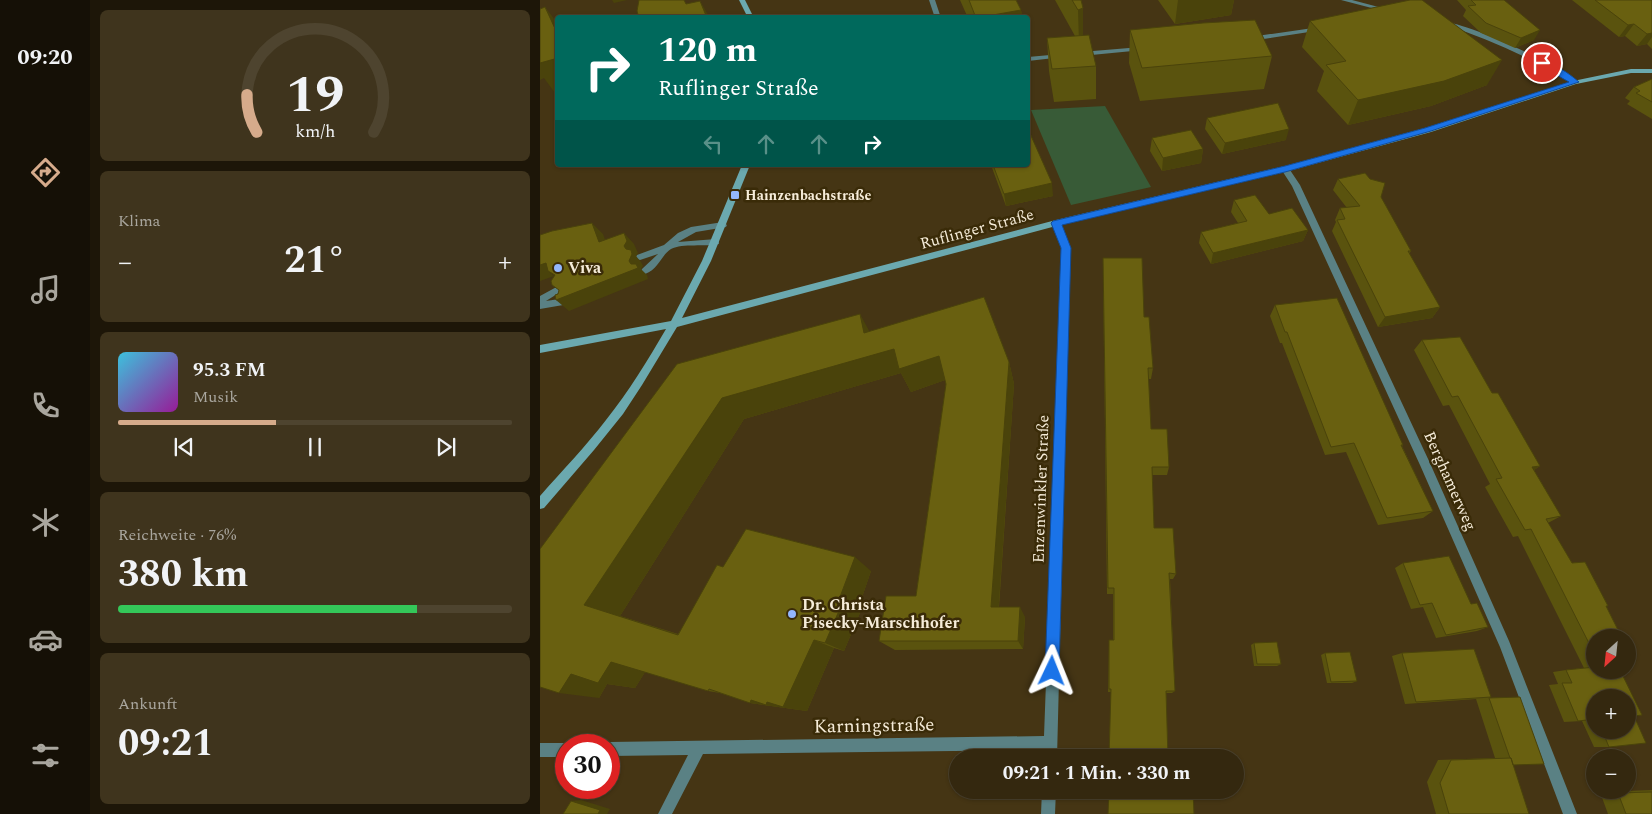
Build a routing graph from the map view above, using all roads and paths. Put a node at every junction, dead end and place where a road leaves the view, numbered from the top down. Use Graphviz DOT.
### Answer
graph roads {
  1 [pos="742,0"];
  2 [pos="932,0"];
  3 [pos="1344,0"];
  4 [pos="1369,6"];
  5 [pos="1396,12"];
  6 [pos="1366,13"];
  7 [pos="750,15"];
  8 [pos="937,15"];
  9 [pos="1436,21"];
  10 [pos="1332,27"];
  11 [pos="1239,40"];
  12 [pos="1146,49"];
  13 [pos="1077,55"];
  14 [pos="1067,56"];
  15 [pos="1030,59"];
  16 [pos="1652,71"];
  17 [pos="1575,82"];
  18 [pos="745,167"];
  19 [pos="1285,169"];
  20 [pos="1056,223"];
  21 [pos="723,225"];
  22 [pos="716,242"];
  23 [pos="670,245"];
  24 [pos="640,257"];
  25 [pos="645,271"];
  26 [pos="562,286"];
  27 [pos="540,300"];
  28 [pos="566,302"];
  29 [pos="540,305"];
  30 [pos="674,324"];
  31 [pos="540,349"];
  32 [pos="540,504"];
  33 [pos="1050,743"];
  34 [pos="699,748"];
  35 [pos="620,749"];
  36 [pos="1050,749"];
  37 [pos="540,750"];
  38 [pos="555,750"];
  39 [pos="1048,799"];
  40 [pos="666,814"];
  41 [pos="1048,814"];
  42 [pos="1570,814"];
  1 -- 7 [label="street"];
  2 -- 8 [label="street"];
  3 -- 4 [label="street"];
  4 -- 5 [label="street"];
  4 -- 6 [label="street"];
  9 -- 17 [label="street"];
  10 -- 11 [label="street"];
  12 -- 13 [label="street"];
  14 -- 15 [label="street"];
  16 -- 17 [label="street, Ruflinger Straße"];
  17 -- 19 [label="street, Ruflinger Straße"];
  18 -- 21 [label="street"];
  19 -- 20 [label="street, Ruflinger Straße"];
  19 -- 42 [label="street, Berghamerweg"];
  20 -- 30 [label="street, Ruflinger Straße"];
  20 -- 33 [label="street, Enzenwinkler Straße"];
  21 -- 22 [label="street"];
  21 -- 23 [label="street"];
  22 -- 23 [label="street"];
  22 -- 30 [label="street"];
  23 -- 24 [label="street"];
  23 -- 25 [label="street"];
  26 -- 27 [label="street"];
  28 -- 29 [label="street"];
  30 -- 31 [label="street, Ruflinger Straße"];
  30 -- 32 [label="street"];
  33 -- 34 [label="street, Karningstraße"];
  33 -- 36 [label="street, Enzenwinkler Straße"];
  34 -- 35 [label="street, Karningstraße"];
  34 -- 40 [label="street"];
  37 -- 38 [label="street"];
  39 -- 41 [label="street"];
}
